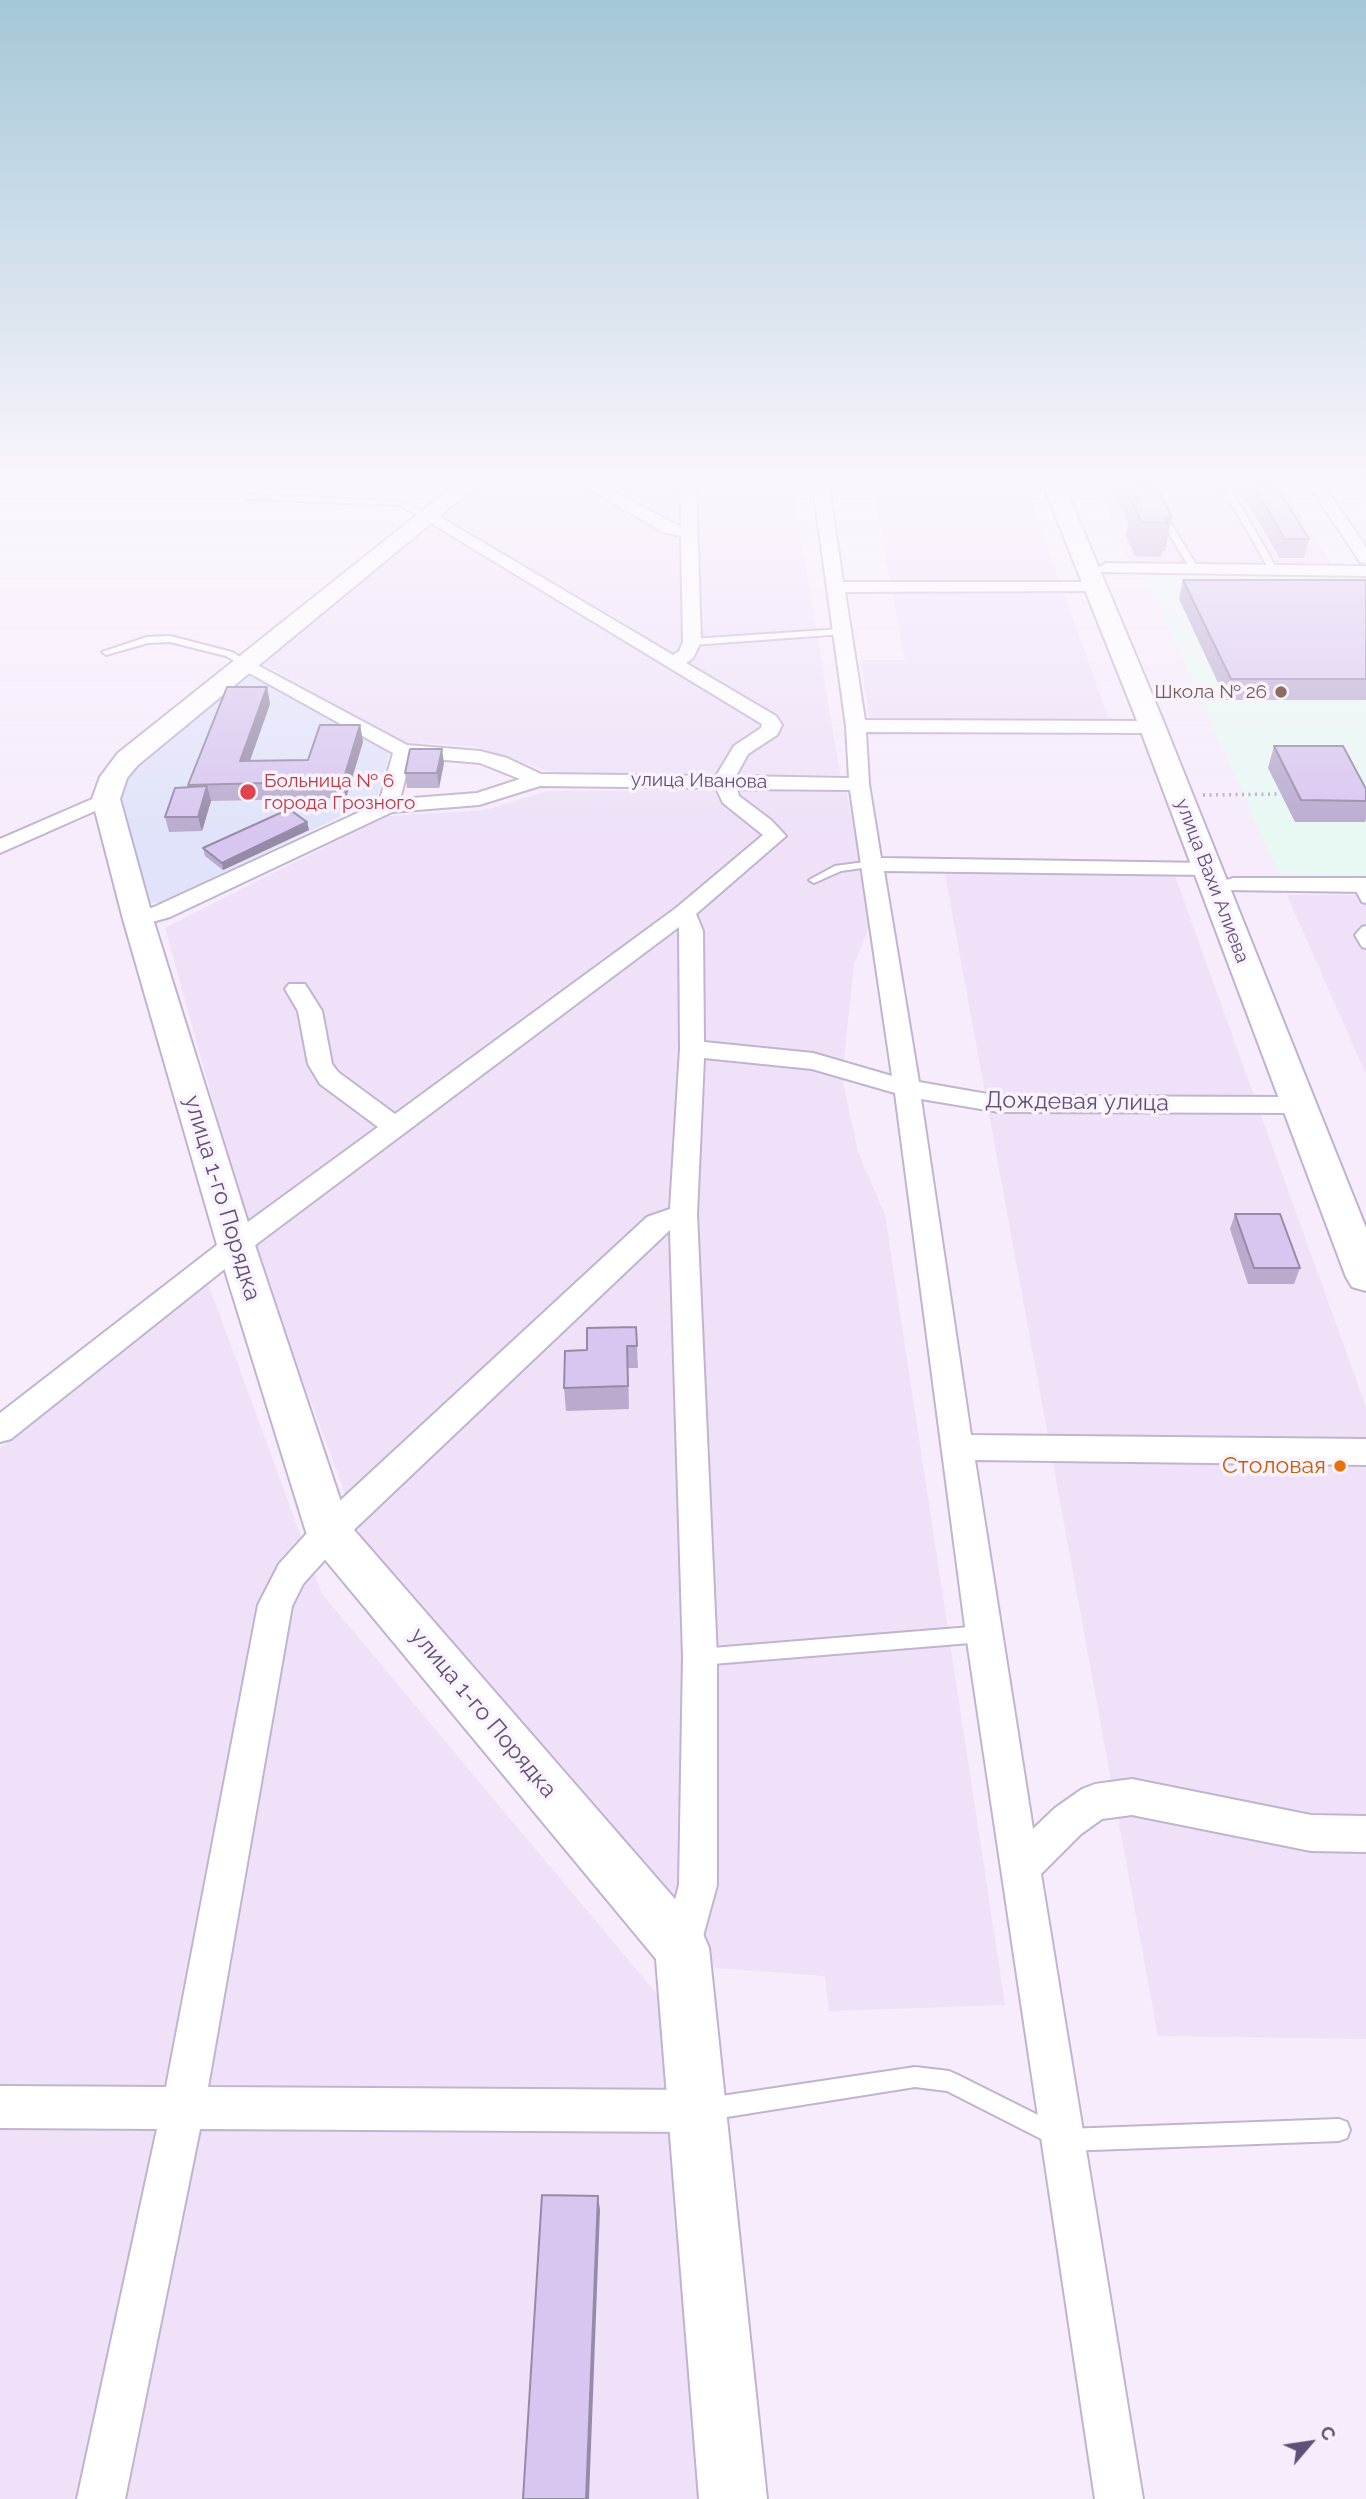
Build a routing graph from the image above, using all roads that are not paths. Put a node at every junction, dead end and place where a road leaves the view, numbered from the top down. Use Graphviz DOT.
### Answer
graph roads {
  1 [pos="321,604"];
  2 [pos="574,604"];
  3 [pos="691,604"];
  4 [pos="837,604"];
  5 [pos="1110,604"];
  6 [pos="1113,604"];
  7 [pos="841,632"];
  8 [pos="692,642"];
  9 [pos="106,652"];
  10 [pos="674,663"];
  11 [pos="246,664"];
  12 [pos="856,726"];
  13 [pos="1152,727"];
  14 [pos="403,751"];
  15 [pos="538,780"];
  16 [pos="724,781"];
  17 [pos="859,784"];
  18 [pos="106,799"];
  19 [pos="388,806"];
  20 [pos="0,847"];
  21 [pos="872,864"];
  22 [pos="1208,869"];
  23 [pos="814,880"];
  24 [pos="1234,885"];
  25 [pos="1363,890"];
  26 [pos="684,913"];
  27 [pos="138,919"];
  28 [pos="1366,929"];
  29 [pos="1366,945"];
  30 [pos="297,989"];
  31 [pos="692,1049"];
  32 [pos="907,1088"];
  33 [pos="1299,1105"];
  34 [pos="395,1127"];
  35 [pos="1366,1212"];
  36 [pos="683,1214"];
  37 [pos="236,1245"];
  38 [pos="1366,1277"];
  39 [pos="0,1430"];
  40 [pos="959,1447"];
  41 [pos="1366,1452"];
  42 [pos="329,1532"];
  43 [pos="983,1634"];
  44 [pos="700,1657"];
  45 [pos="1366,1834"];
  46 [pos="1021,1867"];
  47 [pos="682,1948"];
  48 [pos="0,2107"];
  49 [pos="183,2109"];
  50 [pos="696,2111"];
  51 [pos="1339,2130"];
  52 [pos="1065,2140"];
  53 [pos="101,2499"];
  54 [pos="733,2499"];
  55 [pos="1119,2499"];
  1 -- 11 [label="main road"];
  2 -- 10 [label="street"];
  3 -- 8 [label="street"];
  4 -- 7 [label="street"];
  5 -- 13 [label="main road, улица Вахи Алиева"];
  6 -- 24 [label="main road, улица Вахи Алиева"];
  7 -- 8 [label="lane"];
  7 -- 12 [label="street"];
  8 -- 10 [label="street"];
  9 -- 11 [label="lane"];
  10 -- 16 [label="street"];
  11 -- 14 [label="street"];
  11 -- 18 [label="main road"];
  12 -- 13 [label="street"];
  12 -- 17 [label="street"];
  13 -- 22 [label="main road, улица Вахи Алиева"];
  14 -- 15 [label="street, улица Иванова"];
  14 -- 19 [label="street"];
  15 -- 16 [label="street, улица Иванова"];
  15 -- 19 [label="street, улица Иванова"];
  16 -- 17 [label="street, улица Иванова"];
  16 -- 26 [label="street"];
  17 -- 21 [label="street"];
  18 -- 20 [label="street"];
  18 -- 27 [label="main road, улица 1-го Порядка"];
  19 -- 27 [label="street"];
  21 -- 22 [label="street"];
  21 -- 23 [label="lane"];
  21 -- 32 [label="street"];
  22 -- 33 [label="main road, улица Вахи Алиева"];
  24 -- 25 [label="street"];
  24 -- 35 [label="main road, улица Вахи Алиева"];
  26 -- 31 [label="street"];
  26 -- 34 [label="street"];
  27 -- 37 [label="main road, улица 1-го Порядка"];
  28 -- 29 [label="lane"];
  30 -- 34 [label="street"];
  31 -- 32 [label="street, Дождевая улица"];
  31 -- 36 [label="street"];
  32 -- 33 [label="street, Дождевая улица"];
  32 -- 40 [label="street"];
  33 -- 38 [label="main road, улица Вахи Алиева"];
  34 -- 37 [label="street"];
  36 -- 42 [label="street"];
  36 -- 44 [label="street"];
  37 -- 39 [label="street"];
  37 -- 42 [label="main road, улица 1-го Порядка"];
  40 -- 41 [label="street"];
  40 -- 43 [label="street"];
  42 -- 47 [label="main road, улица 1-го Порядка"];
  42 -- 49 [label="street"];
  43 -- 44 [label="lane"];
  43 -- 46 [label="street"];
  44 -- 47 [label="street"];
  45 -- 46 [label="street"];
  46 -- 52 [label="street"];
  47 -- 50 [label="main road"];
  48 -- 49 [label="street"];
  49 -- 50 [label="street"];
  49 -- 53 [label="street"];
  50 -- 52 [label="lane"];
  50 -- 54 [label="main road"];
  51 -- 52 [label="lane"];
  52 -- 55 [label="street"];
}
